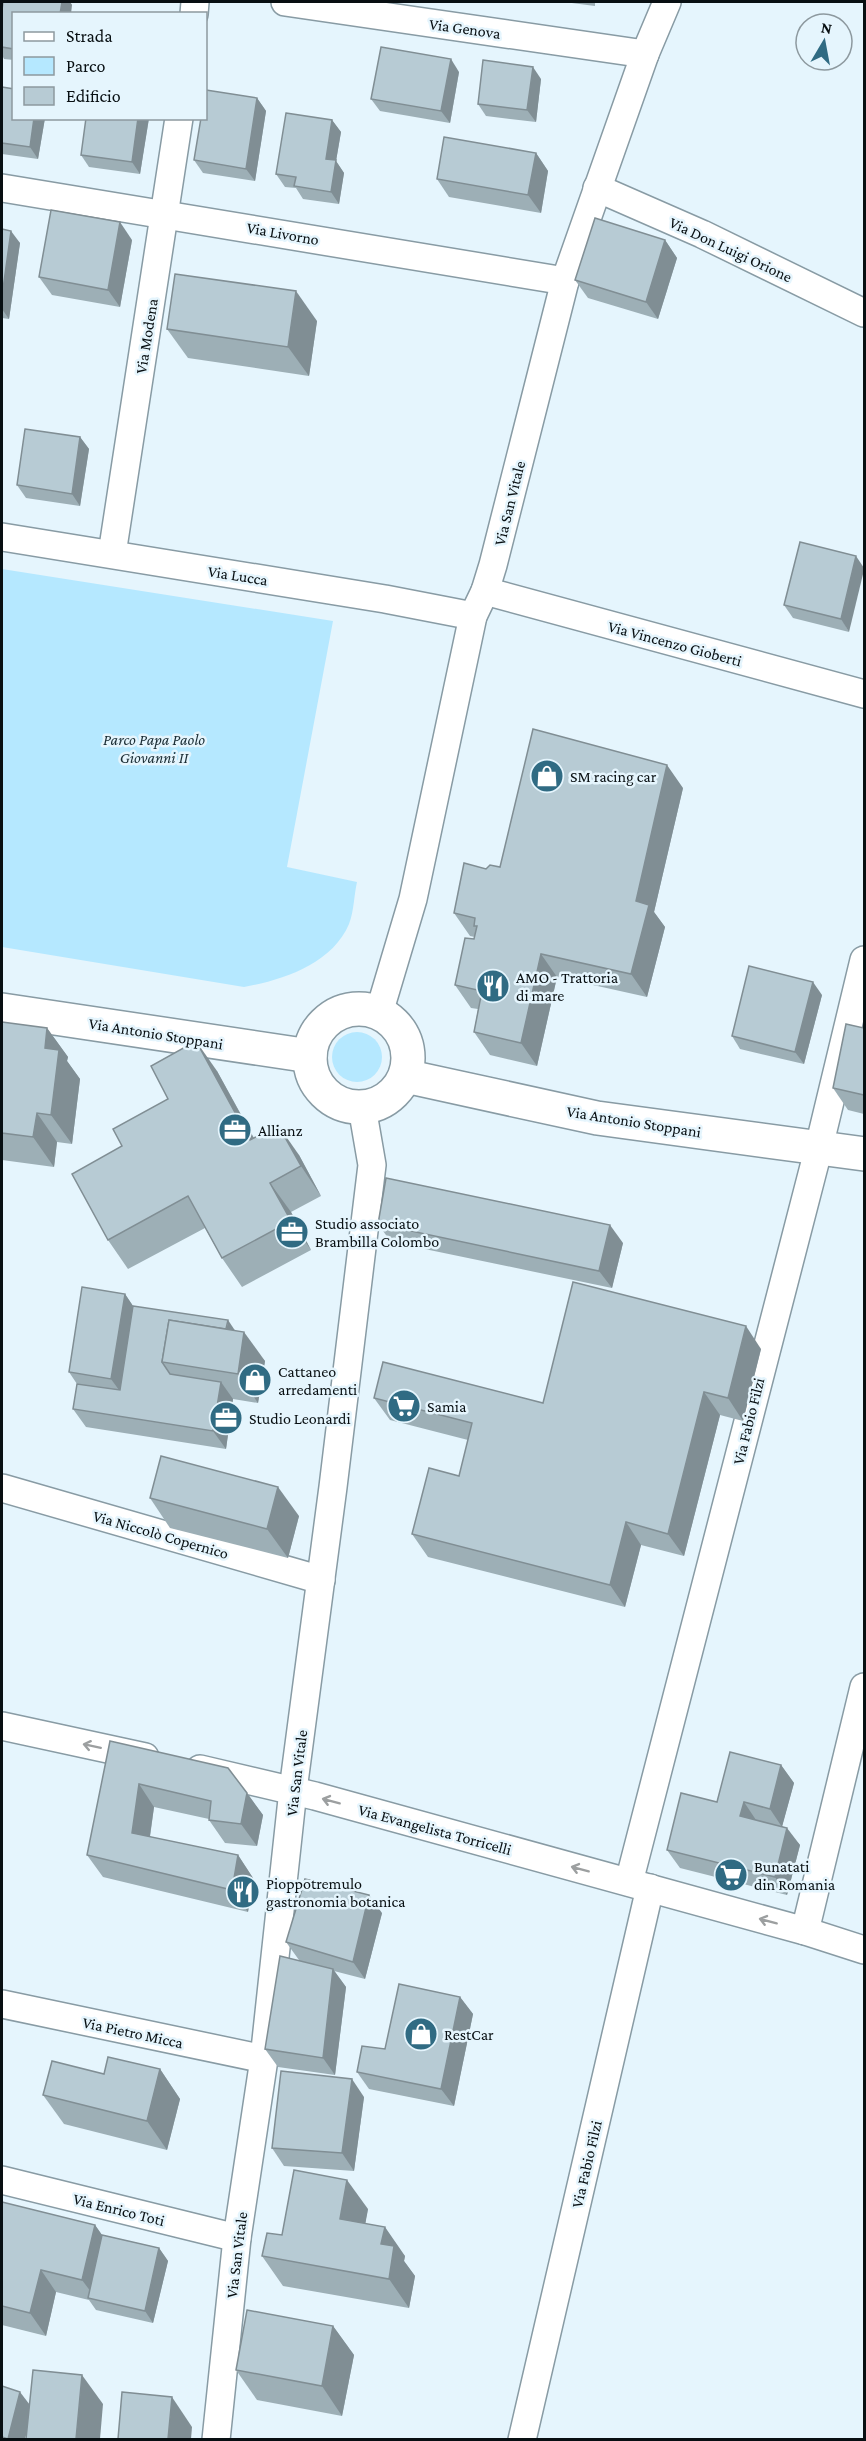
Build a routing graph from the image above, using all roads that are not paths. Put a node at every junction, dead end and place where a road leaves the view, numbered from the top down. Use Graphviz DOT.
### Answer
graph roads {
  1 [pos="285,2"];
  2 [pos="667,2"];
  3 [pos="645,54"];
  4 [pos="179,120"];
  5 [pos="2,188"];
  6 [pos="597,188"];
  7 [pos="166,213"];
  8 [pos="565,281"];
  9 [pos="864,313"];
  10 [pos="2,537"];
  11 [pos="112,554"];
  12 [pos="485,591"];
  13 [pos="473,616"];
  14 [pos="864,694"];
  15 [pos="864,960"];
  16 [pos="2,1010"];
  17 [pos="379,1013"];
  18 [pos="310,1056"];
  19 [pos="405,1076"];
  20 [pos="362,1107"];
  21 [pos="819,1147"];
  22 [pos="864,1154"];
  23 [pos="2,1488"];
  24 [pos="321,1580"];
  25 [pos="864,1687"];
  26 [pos="2,1726"];
  27 [pos="293,1790"];
  28 [pos="640,1885"];
  29 [pos="805,1931"];
  30 [pos="864,1950"];
  31 [pos="2,2004"];
  32 [pos="264,2059"];
  33 [pos="2,2180"];
  34 [pos="237,2238"];
  35 [pos="216,2439"];
  36 [pos="522,2439"];
  1 -- 3 [label="street, Via Genova"];
  2 -- 3 [label="street, Via San Vitale"];
  3 -- 6 [label="street, Via San Vitale"];
  4 -- 7 [label="street, Via Modena"];
  5 -- 7 [label="street, Via Livorno"];
  6 -- 8 [label="street, Via San Vitale"];
  6 -- 9 [label="street, Via Don Luigi Orione"];
  7 -- 8 [label="street, Via Livorno"];
  7 -- 11 [label="street, Via Modena"];
  8 -- 12 [label="street, Via San Vitale"];
  10 -- 11 [label="street, Via Lucca"];
  11 -- 13 [label="street, Via Lucca"];
  12 -- 13 [label="street, Via San Vitale"];
  12 -- 14 [label="street, Via Vincenzo Gioberti"];
  13 -- 17 [label="street, Via San Vitale"];
  15 -- 21 [label="street, Via Fabio Filzi"];
  16 -- 18 [label="street, Via Antonio Stoppani"];
  17 -- 18 [label="street"];
  17 -- 19 [label="street"];
  18 -- 20 [label="street"];
  19 -- 20 [label="street"];
  19 -- 21 [label="street, Via Antonio Stoppani"];
  20 -- 24 [label="street, Via San Vitale"];
  21 -- 22 [label="street, Via Antonio Stoppani"];
  21 -- 28 [label="street, Via Fabio Filzi"];
  23 -- 24 [label="street, Via Niccolò Copernico"];
  24 -- 27 [label="street, Via San Vitale"];
  25 -- 29 [label="street"];
  27 -- 26 [label="street, Via Evangelista Torricelli, one-way"];
  28 -- 27 [label="street, Via Evangelista Torricelli, one-way"];
  27 -- 32 [label="street, Via San Vitale"];
  29 -- 28 [label="street, Via Evangelista Torricelli, one-way"];
  28 -- 36 [label="street, Via Fabio Filzi"];
  29 -- 30 [label="street, Via Evangelista Torricelli"];
  31 -- 32 [label="street, Via Pietro Micca"];
  32 -- 34 [label="street, Via San Vitale"];
  33 -- 34 [label="street, Via Enrico Toti"];
  34 -- 35 [label="street, Via San Vitale"];
}
